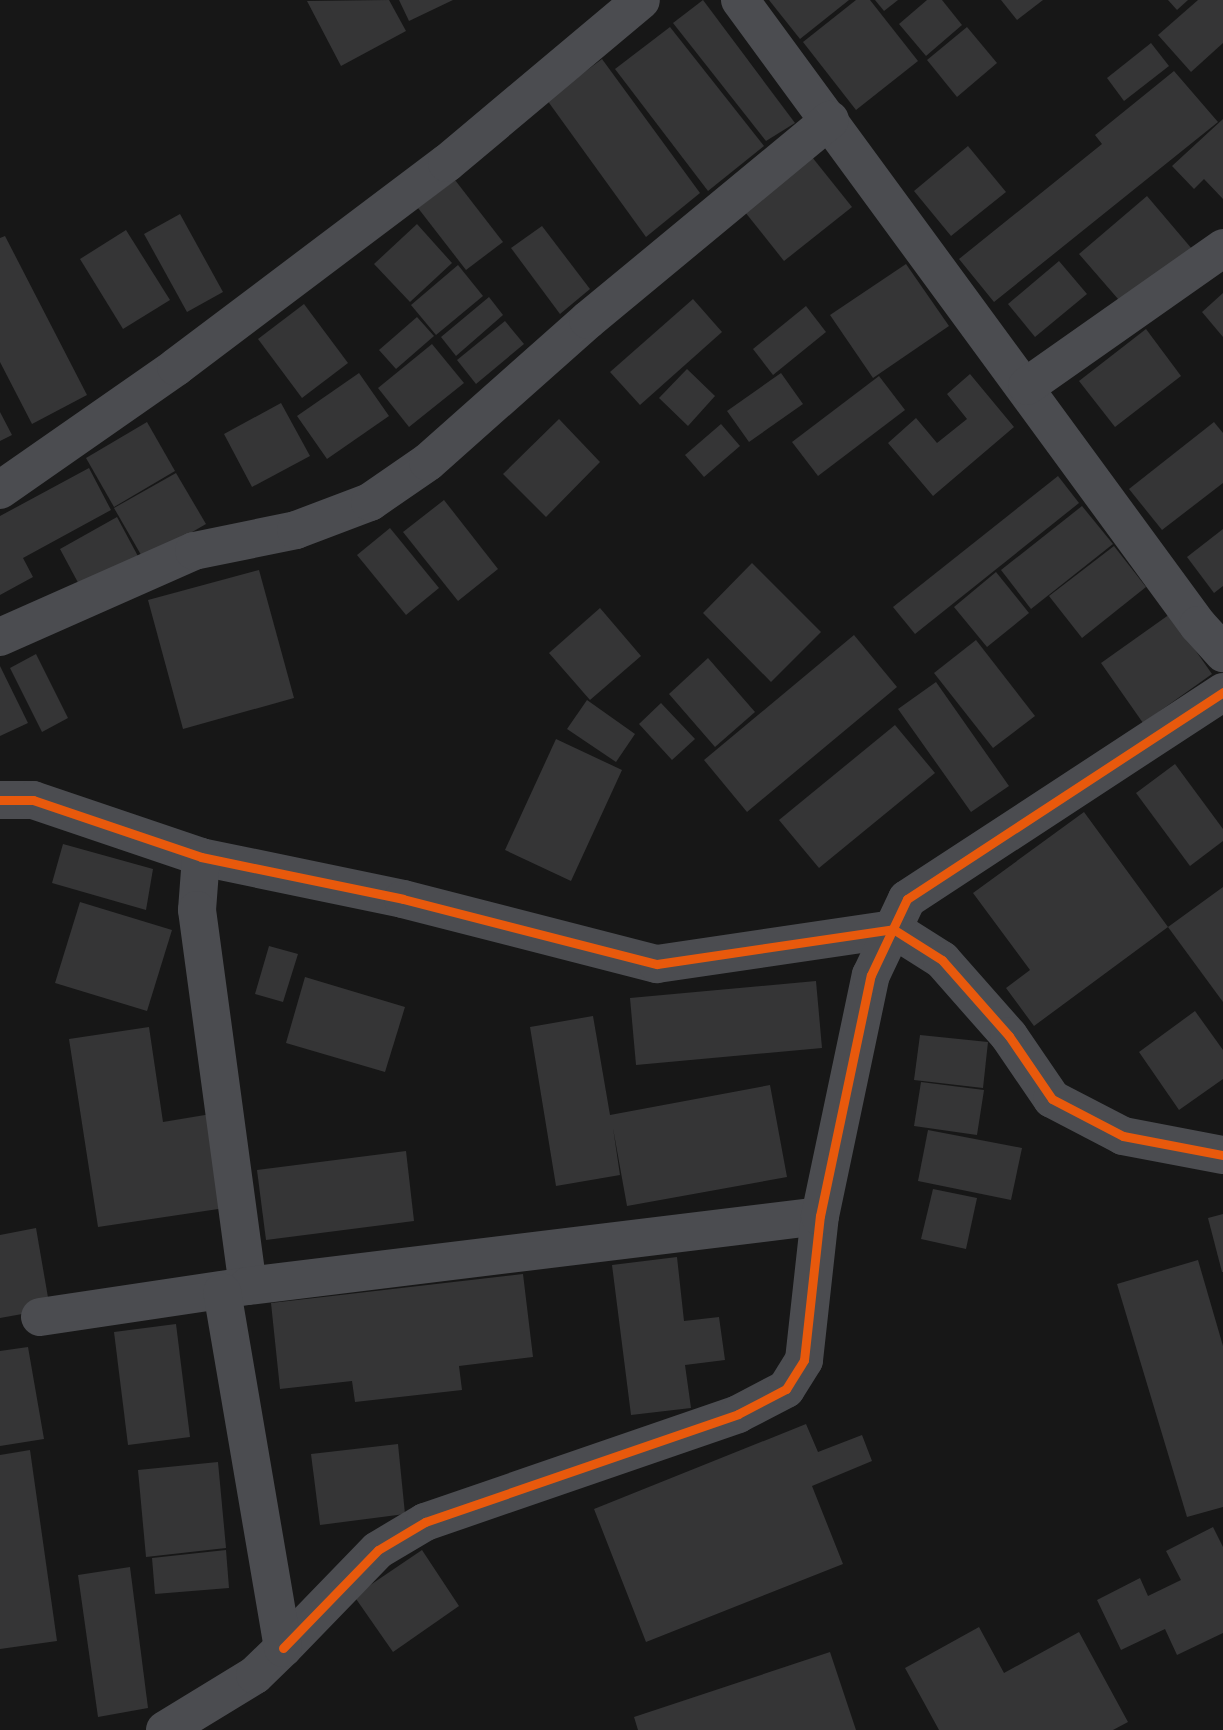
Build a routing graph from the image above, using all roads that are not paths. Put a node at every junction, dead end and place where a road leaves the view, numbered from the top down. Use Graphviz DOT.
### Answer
graph roads {
  1 [pos="641,0"];
  2 [pos="740,0"];
  3 [pos="830,120"];
  4 [pos="1223,248"];
  5 [pos="1027,386"];
  6 [pos="0,490"];
  7 [pos="0,637"];
  8 [pos="1223,653"];
  9 [pos="1223,692"];
  10 [pos="0,800"];
  11 [pos="201,857"];
  12 [pos="893,929"];
  13 [pos="1223,1155"];
  14 [pos="820,1216"];
  15 [pos="235,1289"];
  16 [pos="40,1317"];
  17 [pos="283,1648"];
  18 [pos="165,1730"];
  1 -- 6 [label="street"];
  2 -- 3 [label="street"];
  3 -- 5 [label="street"];
  3 -- 7 [label="street"];
  4 -- 5 [label="street"];
  5 -- 8 [label="street"];
  9 -- 12 [label="street"];
  10 -- 11 [label="street"];
  11 -- 12 [label="street"];
  11 -- 15 [label="street"];
  12 -- 13 [label="street"];
  12 -- 14 [label="street"];
  14 -- 15 [label="street"];
  14 -- 17 [label="street"];
  15 -- 16 [label="street"];
  15 -- 17 [label="street"];
  17 -- 18 [label="street"];
}
